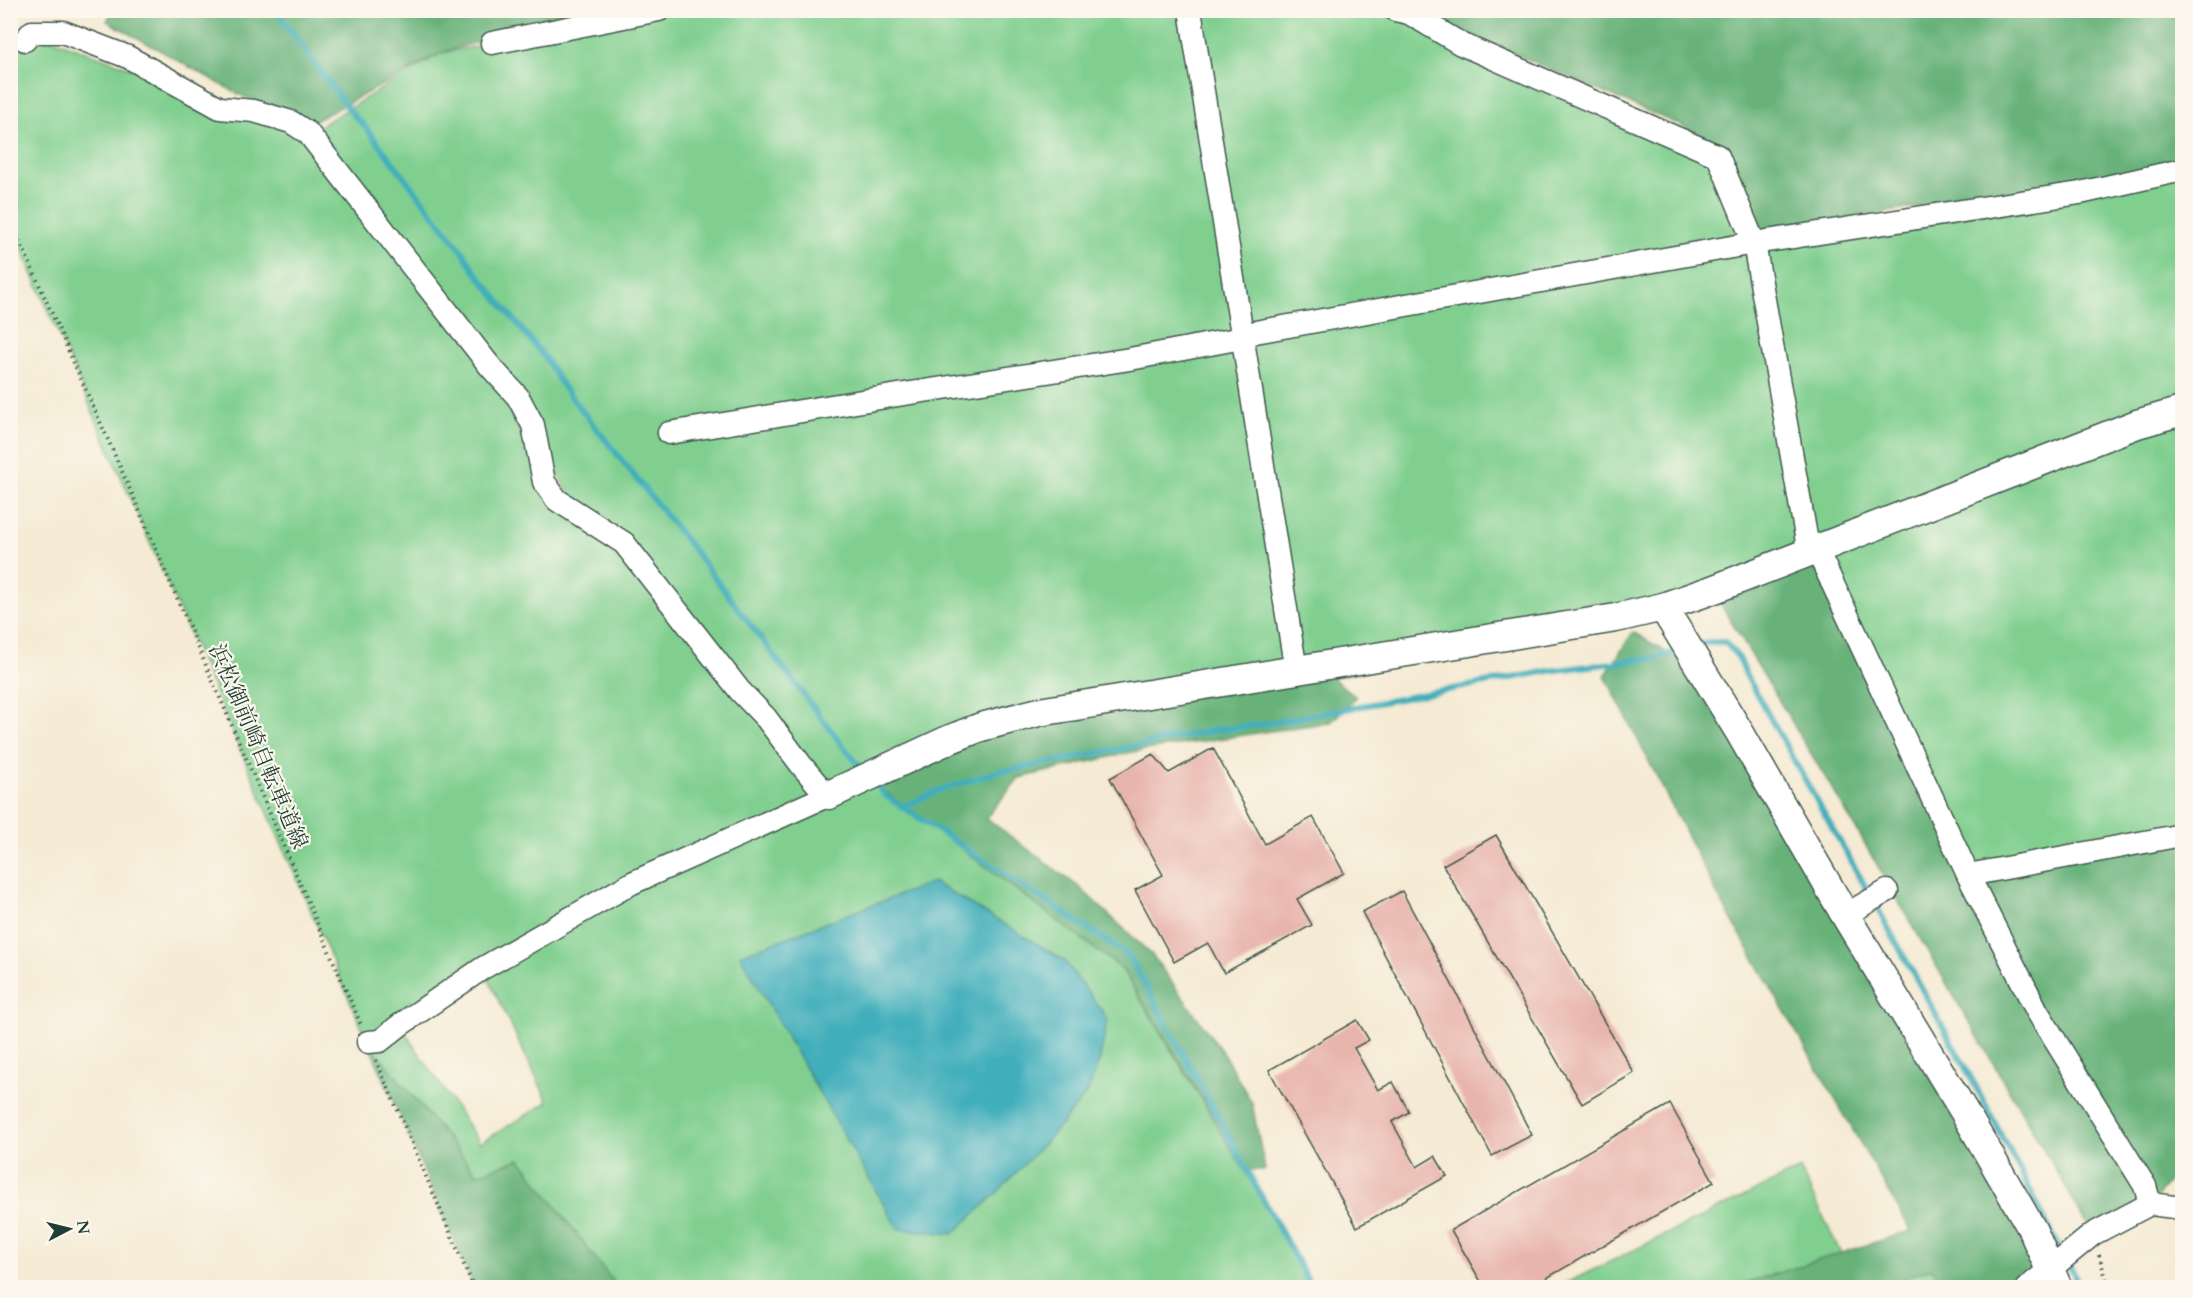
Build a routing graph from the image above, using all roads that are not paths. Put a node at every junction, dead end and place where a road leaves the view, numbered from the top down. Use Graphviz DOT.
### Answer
graph roads {
  1 [pos="659,10"];
  2 [pos="1190,10"];
  3 [pos="1395,10"];
  4 [pos="26,40"];
  5 [pos="492,43"];
  6 [pos="2182,170"];
  7 [pos="1754,243"];
  8 [pos="1242,338"];
  9 [pos="2182,411"];
  10 [pos="669,434"];
  11 [pos="1813,551"];
  12 [pos="1663,607"];
  13 [pos="1296,671"];
  14 [pos="829,795"];
  15 [pos="2182,835"];
  16 [pos="1969,877"];
  17 [pos="1887,891"];
  18 [pos="1845,915"];
  19 [pos="368,1042"];
  20 [pos="2150,1204"];
  21 [pos="2182,1208"];
  22 [pos="2054,1279"];
  23 [pos="2027,1287"];
  1 -- 5 [label="street"];
  2 -- 8 [label="street"];
  3 -- 7 [label="street"];
  4 -- 14 [label="street"];
  6 -- 7 [label="street"];
  7 -- 8 [label="street"];
  7 -- 11 [label="street"];
  8 -- 10 [label="street"];
  8 -- 13 [label="street"];
  9 -- 11 [label="street"];
  11 -- 12 [label="street"];
  11 -- 16 [label="street"];
  12 -- 13 [label="street"];
  12 -- 18 [label="street"];
  13 -- 14 [label="street"];
  14 -- 19 [label="street"];
  15 -- 16 [label="street"];
  16 -- 20 [label="street"];
  17 -- 18 [label="street"];
  18 -- 22 [label="street"];
  20 -- 21 [label="street"];
  20 -- 22 [label="street"];
  22 -- 23 [label="street"];
}
